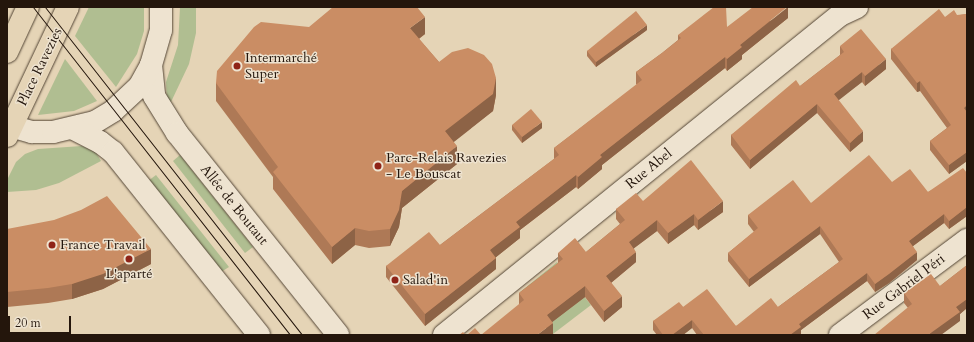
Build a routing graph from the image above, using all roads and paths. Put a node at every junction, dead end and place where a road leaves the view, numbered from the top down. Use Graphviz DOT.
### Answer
graph roads {
  1 [pos="28,7"];
  2 [pos="68,7"];
  3 [pos="161,7"];
  4 [pos="857,7"];
  5 [pos="7,52"];
  6 [pos="151,65"];
  7 [pos="8,129"];
  8 [pos="74,129"];
  9 [pos="967,240"];
  10 [pos="259,335"];
  11 [pos="338,335"];
  12 [pos="444,335"];
  13 [pos="840,335"];
  1 -- 5 [label="main road"];
  2 -- 7 [label="main road, Place Ravezies"];
  3 -- 6 [label="main road, Place Ravezies"];
  4 -- 12 [label="main road, Rue Abel"];
  6 -- 8 [label="main road, Place Ravezies"];
  6 -- 11 [label="main road, Allée de Boutaut"];
  7 -- 8 [label="main road, Place Ravezies"];
  8 -- 10 [label="main road"];
  9 -- 13 [label="main road, Rue Gabriel Péri"];
}
